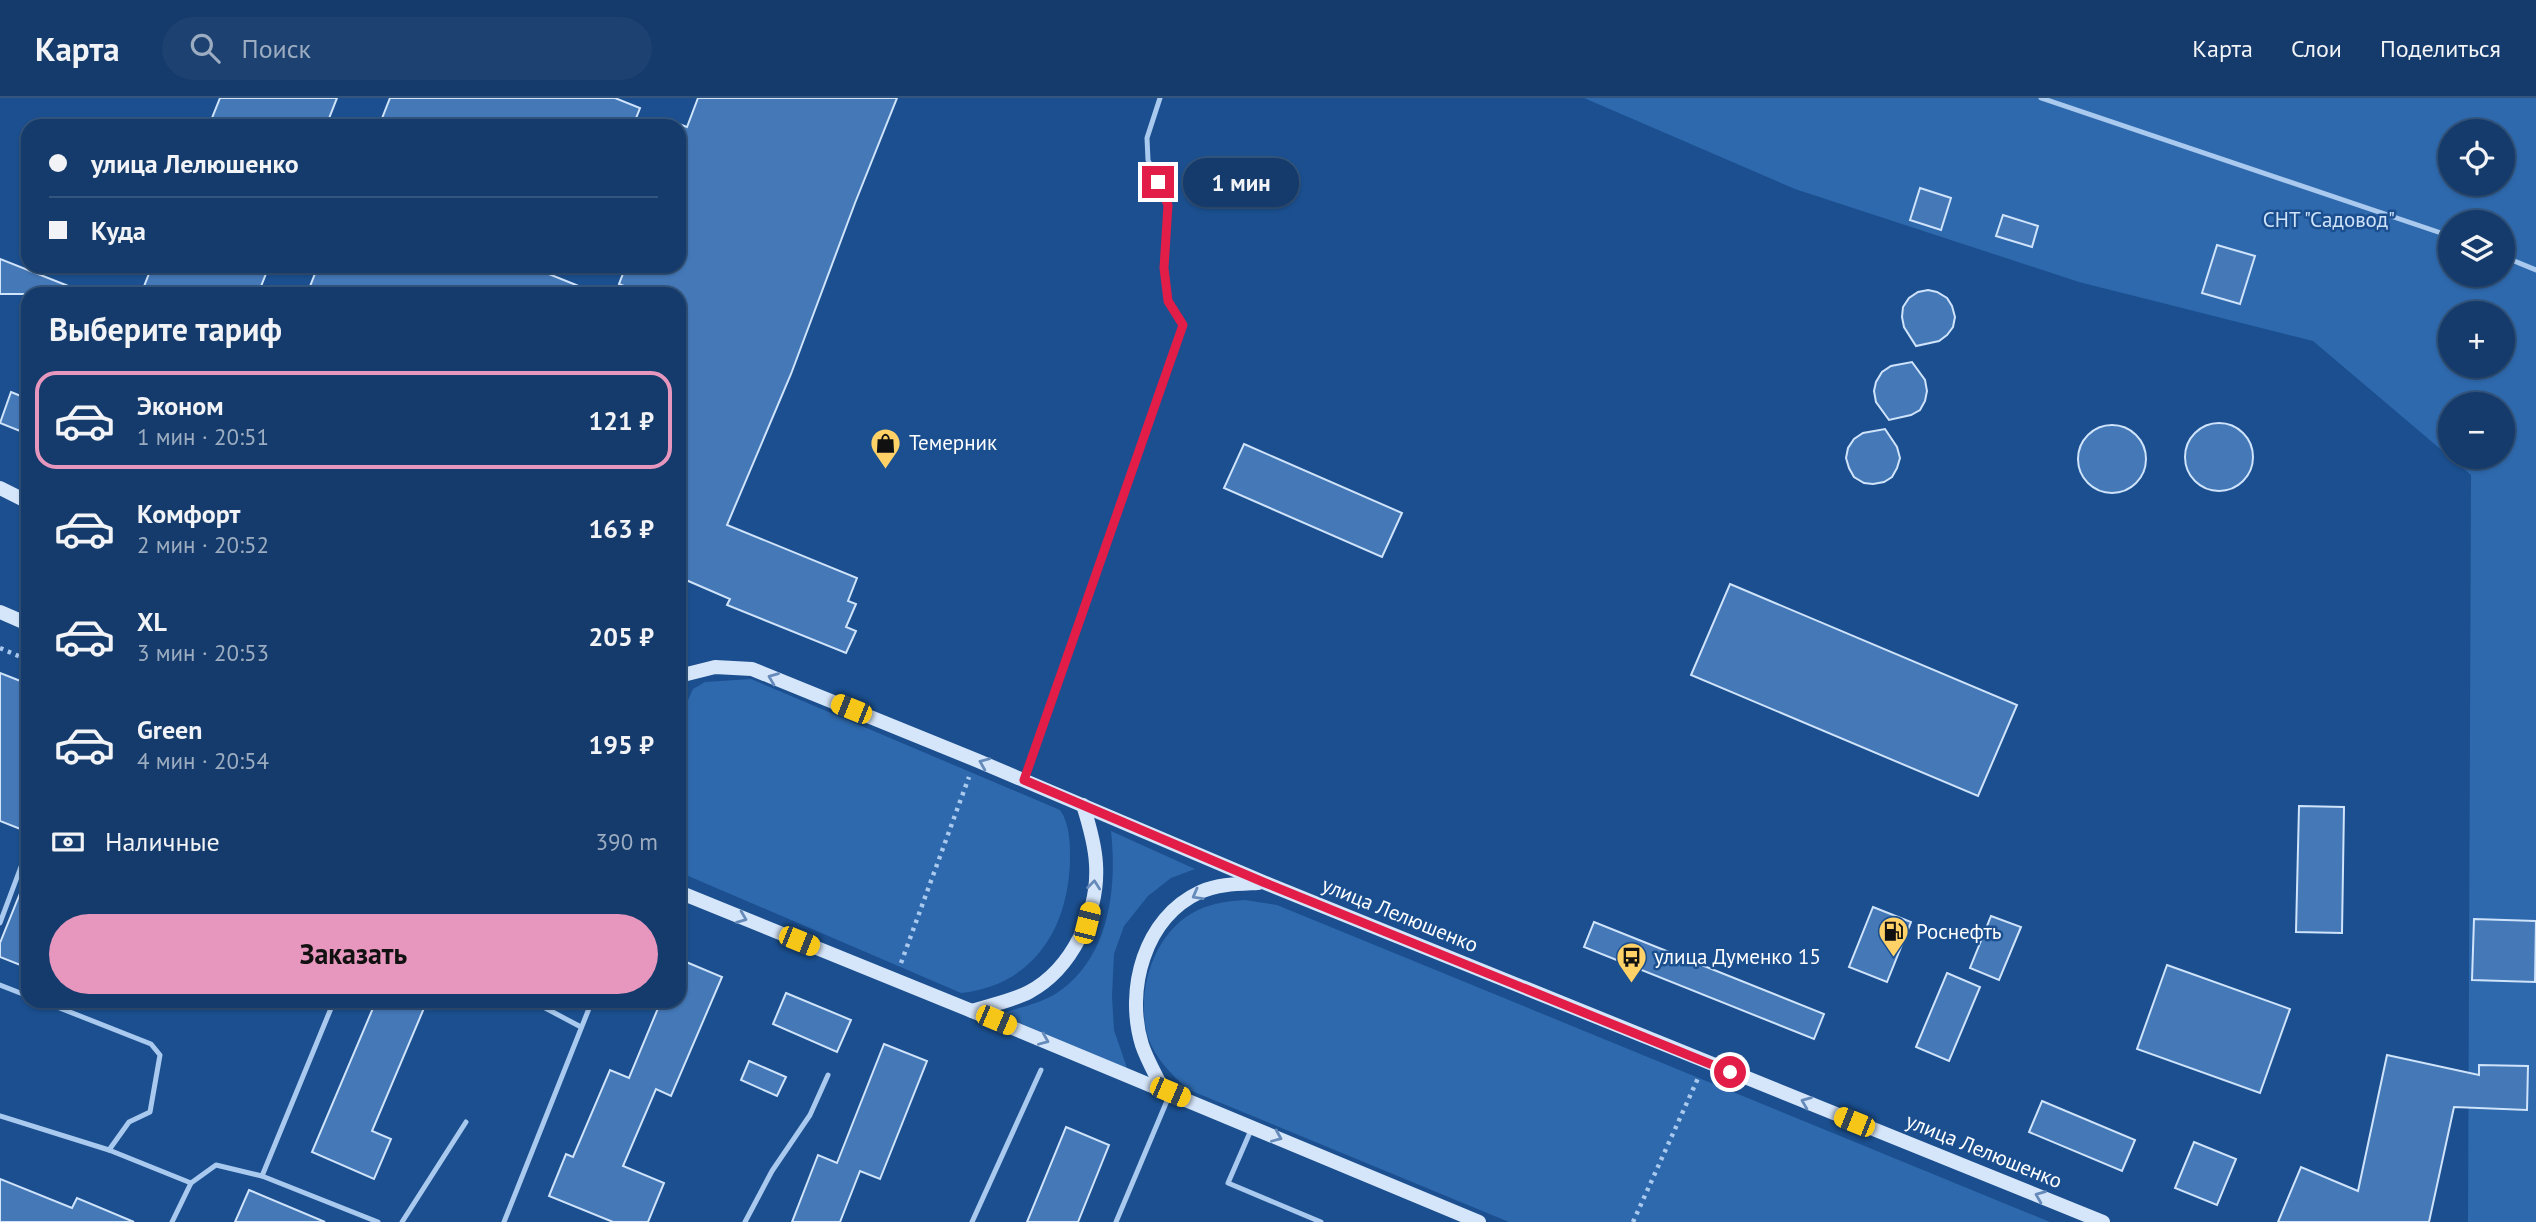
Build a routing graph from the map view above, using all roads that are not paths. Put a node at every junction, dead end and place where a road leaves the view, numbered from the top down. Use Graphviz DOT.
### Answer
graph roads {
  1 [pos="1160,98"];
  2 [pos="2041,98"];
  3 [pos="2438,232"];
  4 [pos="2515,261"];
  5 [pos="2536,270"];
  6 [pos="0,488"];
  7 [pos="21,498"];
  8 [pos="0,612"];
  9 [pos="21,621"];
  10 [pos="686,675"];
  11 [pos="1024,780"];
  12 [pos="1083,805"];
  13 [pos="21,867"];
  14 [pos="1263,882"];
  15 [pos="686,895"];
  16 [pos="0,923"];
  17 [pos="0,985"];
  18 [pos="21,993"];
  19 [pos="60,1008"];
  20 [pos="331,1008"];
  21 [pos="545,1008"];
  22 [pos="589,1008"];
  23 [pos="972,1011"];
  24 [pos="581,1027"];
  25 [pos="1041,1070"];
  26 [pos="828,1075"];
  27 [pos="1166,1091"];
  28 [pos="0,1116"];
  29 [pos="466,1122"];
  30 [pos="1252,1127"];
  31 [pos="109,1150"];
  32 [pos="262,1176"];
  33 [pos="191,1183"];
  34 [pos="172,1222"];
  35 [pos="379,1222"];
  36 [pos="402,1222"];
  37 [pos="504,1222"];
  38 [pos="746,1222"];
  39 [pos="972,1222"];
  40 [pos="1115,1222"];
  41 [pos="1321,1222"];
  42 [pos="1479,1222"];
  43 [pos="2103,1222"];
  1 -- 11 [label="lane"];
  2 -- 3 [label="lane"];
  4 -- 5 [label="lane"];
  6 -- 7 [label="street"];
  8 -- 9 [label="street"];
  11 -- 10 [label="street, улица Лелюшенко, one-way"];
  11 -- 12 [label="street, улица Лелюшенко"];
  12 -- 14 [label="street, улица Лелюшенко"];
  23 -- 12 [label="street, one-way"];
  13 -- 16 [label="lane"];
  14 -- 27 [label="street, one-way"];
  43 -- 14 [label="street, улица Лелюшенко, one-way"];
  15 -- 23 [label="street, one-way"];
  17 -- 18 [label="lane"];
  19 -- 31 [label="lane"];
  20 -- 32 [label="lane"];
  21 -- 24 [label="lane"];
  22 -- 24 [label="lane"];
  23 -- 27 [label="street, one-way"];
  24 -- 37 [label="lane"];
  25 -- 39 [label="lane"];
  26 -- 38 [label="lane"];
  27 -- 30 [label="street"];
  27 -- 40 [label="lane"];
  28 -- 31 [label="lane"];
  29 -- 36 [label="lane"];
  30 -- 41 [label="lane"];
  30 -- 42 [label="street, one-way"];
  31 -- 33 [label="lane"];
  32 -- 33 [label="lane"];
  32 -- 35 [label="lane"];
  33 -- 34 [label="lane"];
}
